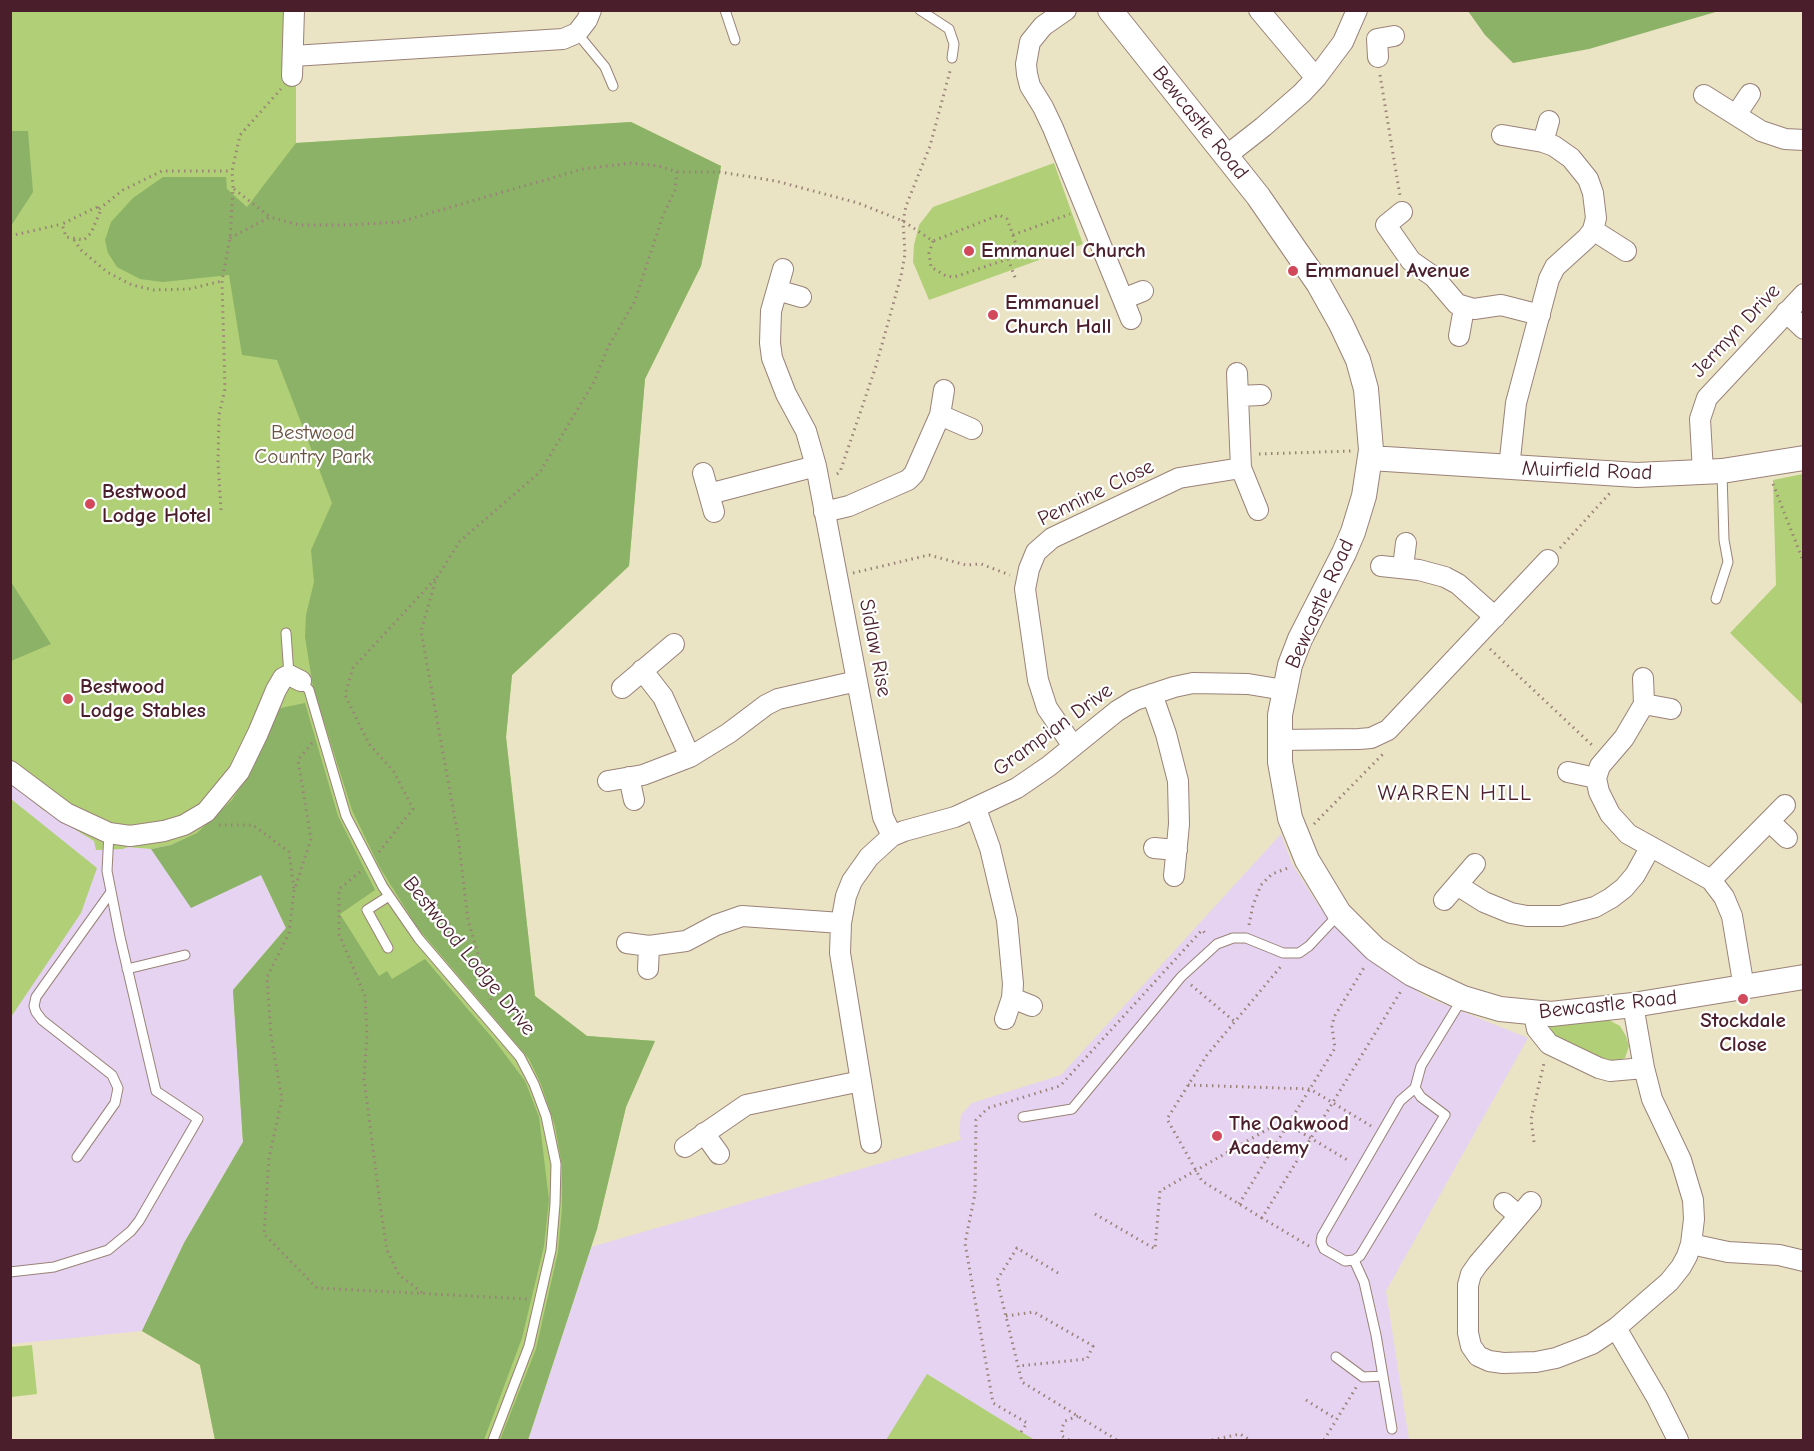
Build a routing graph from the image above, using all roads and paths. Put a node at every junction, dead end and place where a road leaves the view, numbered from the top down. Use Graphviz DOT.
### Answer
graph roads {
  1 [pos="294,10"];
  2 [pos="591,10"];
  3 [pos="725,10"];
  4 [pos="920,10"];
  5 [pos="1066,10"];
  6 [pos="1110,10"];
  7 [pos="1259,10"];
  8 [pos="1354,19"];
  9 [pos="577,33"];
  10 [pos="735,40"];
  11 [pos="1383,44"];
  12 [pos="293,56"];
  13 [pos="952,58"];
  14 [pos="292,76"];
  15 [pos="1316,78"];
  16 [pos="613,86"];
  17 [pos="1750,94"];
  18 [pos="1704,95"];
  19 [pos="1736,115"];
  20 [pos="1549,121"];
  21 [pos="1502,135"];
  22 [pos="1803,140"];
  23 [pos="1543,142"];
  24 [pos="1226,156"];
  25 [pos="232,171"];
  26 [pos="677,172"];
  27 [pos="233,188"];
  28 [pos="1086,207"];
  29 [pos="99,209"];
  30 [pos="1402,212"];
  31 [pos="270,217"];
  32 [pos="903,221"];
  33 [pos="62,224"];
  34 [pos="978,224"];
  35 [pos="980,229"];
  36 [pos="1593,230"];
  37 [pos="1012,235"];
  38 [pos="10,236"];
  39 [pos="230,238"];
  40 [pos="74,240"];
  41 [pos="933,241"];
  42 [pos="1626,251"];
  43 [pos="1008,259"];
  44 [pos="783,269"];
  45 [pos="1016,280"];
  46 [pos="222,281"];
  47 [pos="777,290"];
  48 [pos="1143,291"];
  49 [pos="1803,294"];
  50 [pos="801,297"];
  51 [pos="1123,299"];
  52 [pos="1464,308"];
  53 [pos="1786,312"];
  54 [pos="1540,315"];
  55 [pos="1131,319"];
  56 [pos="1803,329"];
  57 [pos="1459,336"];
  58 [pos="1237,372"];
  59 [pos="944,390"];
  60 [pos="1261,395"];
  61 [pos="1238,396"];
  62 [pos="940,415"];
  63 [pos="972,429"];
  64 [pos="1370,454"];
  65 [pos="1803,458"];
  66 [pos="1240,461"];
  67 [pos="1765,464"];
  68 [pos="1509,468"];
  69 [pos="703,472"];
  70 [pos="1713,472"];
  71 [pos="817,474"];
  72 [pos="1611,474"];
  73 [pos="221,510"];
  74 [pos="1258,510"];
  75 [pos="824,512"];
  76 [pos="1406,543"];
  77 [pos="1548,560"];
  78 [pos="1803,563"];
  79 [pos="1381,566"];
  80 [pos="1403,567"];
  81 [pos="837,577"];
  82 [pos="436,579"];
  83 [pos="1025,581"];
  84 [pos="1716,598"];
  85 [pos="1495,617"];
  86 [pos="286,633"];
  87 [pos="1476,637"];
  88 [pos="674,644"];
  89 [pos="642,670"];
  90 [pos="295,678"];
  91 [pos="1642,678"];
  92 [pos="857,681"];
  93 [pos="622,688"];
  94 [pos="1284,690"];
  95 [pos="1152,694"];
  96 [pos="1644,704"];
  97 [pos="1671,709"];
  98 [pos="321,732"];
  99 [pos="1279,740"];
  100 [pos="1073,746"];
  101 [pos="1384,753"];
  102 [pos="690,757"];
  103 [pos="1606,759"];
  104 [pos="10,771"];
  105 [pos="1568,772"];
  106 [pos="629,777"];
  107 [pos="1596,778"];
  108 [pos="608,782"];
  109 [pos="634,800"];
  110 [pos="1785,805"];
  111 [pos="976,809"];
  112 [pos="1769,821"];
  113 [pos="219,825"];
  114 [pos="109,833"];
  115 [pos="892,836"];
  116 [pos="1787,838"];
  117 [pos="1154,848"];
  118 [pos="1650,848"];
  119 [pos="1177,850"];
  120 [pos="1303,850"];
  121 [pos="370,863"];
  122 [pos="1475,864"];
  123 [pos="1174,876"];
  124 [pos="1711,880"];
  125 [pos="1457,885"];
  126 [pos="294,891"];
  127 [pos="111,892"];
  128 [pos="389,896"];
  129 [pos="1444,900"];
  130 [pos="1339,913"];
  131 [pos="841,923"];
  132 [pos="1246,938"];
  133 [pos="627,943"];
  134 [pos="1217,944"];
  135 [pos="650,946"];
  136 [pos="388,948"];
  137 [pos="1375,949"];
  138 [pos="1290,954"];
  139 [pos="185,955"];
  140 [pos="1169,967"];
  141 [pos="127,969"];
  142 [pos="648,969"];
  143 [pos="1412,974"];
  144 [pos="1803,976"];
  145 [pos="1181,977"];
  146 [pos="1744,988"];
  147 [pos="1012,998"];
  148 [pos="1463,998"];
  149 [pos="1633,1005"];
  150 [pos="1032,1006"];
  151 [pos="1534,1014"];
  152 [pos="1005,1019"];
  153 [pos="1235,1021"];
  154 [pos="501,1033"];
  155 [pos="1549,1044"];
  156 [pos="1644,1068"];
  157 [pos="861,1081"];
  158 [pos="1188,1085"];
  159 [pos="1415,1088"];
  160 [pos="1310,1089"];
  161 [pos="1333,1103"];
  162 [pos="1023,1118"];
  163 [pos="1288,1125"];
  164 [pos="1382,1132"];
  165 [pos="704,1133"];
  166 [pos="1311,1138"];
  167 [pos="1534,1142"];
  168 [pos="871,1143"];
  169 [pos="685,1147"];
  170 [pos="719,1154"];
  171 [pos="77,1157"];
  172 [pos="1361,1169"];
  173 [pos="1196,1170"];
  174 [pos="1504,1203"];
  175 [pos="1239,1204"];
  176 [pos="1095,1214"];
  177 [pos="1262,1218"];
  178 [pos="1691,1244"];
  179 [pos="1324,1249"];
  180 [pos="1354,1260"];
  181 [pos="1803,1261"];
  182 [pos="10,1272"];
  183 [pos="1058,1274"];
  184 [pos="424,1294"];
  185 [pos="540,1299"];
  186 [pos="1006,1316"];
  187 [pos="1616,1328"];
  188 [pos="1336,1357"];
  189 [pos="1018,1366"];
  190 [pos="1383,1376"];
  191 [pos="1363,1377"];
  192 [pos="1305,1400"];
  193 [pos="1078,1416"];
  194 [pos="1336,1419"];
  195 [pos="1392,1429"];
  196 [pos="1021,1432"];
  197 [pos="1103,1432"];
  198 [pos="493,1440"];
  199 [pos="1068,1440"];
  200 [pos="1109,1440"];
  201 [pos="1117,1440"];
  202 [pos="1212,1440"];
  203 [pos="1250,1440"];
  204 [pos="1323,1440"];
  205 [pos="1678,1440"];
  1 -- 12 [label="street"];
  2 -- 9 [label="street"];
  3 -- 10 [label="lane"];
  4 -- 13 [label="lane"];
  5 -- 28 [label="street"];
  6 -- 24 [label="street, Bewcastle Road"];
  7 -- 15 [label="street"];
  8 -- 11 [label="street"];
  8 -- 15 [label="street"];
  9 -- 12 [label="street"];
  9 -- 16 [label="lane"];
  11 -- 30 [label="path"];
  12 -- 14 [label="street"];
  13 -- 32 [label="path"];
  14 -- 25 [label="path"];
  15 -- 24 [label="street"];
  17 -- 19 [label="street"];
  18 -- 19 [label="street"];
  19 -- 22 [label="street"];
  20 -- 23 [label="street"];
  21 -- 23 [label="street"];
  23 -- 36 [label="street"];
  24 -- 64 [label="street, Bewcastle Road"];
  25 -- 27 [label="path"];
  25 -- 29 [label="path"];
  26 -- 31 [label="path"];
  26 -- 32 [label="path"];
  26 -- 82 [label="path"];
  27 -- 31 [label="path"];
  27 -- 39 [label="path"];
  28 -- 37 [label="path"];
  28 -- 51 [label="street"];
  29 -- 33 [label="path"];
  29 -- 40 [label="path"];
  30 -- 52 [label="street"];
  31 -- 39 [label="path"];
  32 -- 41 [label="path"];
  32 -- 71 [label="path"];
  33 -- 38 [label="path"];
  33 -- 40 [label="path"];
  34 -- 35 [label="path"];
  34 -- 37 [label="path"];
  34 -- 41 [label="path"];
  36 -- 42 [label="street"];
  36 -- 54 [label="street"];
  37 -- 43 [label="path"];
  39 -- 46 [label="path"];
  40 -- 46 [label="path"];
  41 -- 43 [label="path"];
  43 -- 45 [label="path"];
  44 -- 47 [label="street, Sidlaw Rise"];
  46 -- 73 [label="path"];
  47 -- 50 [label="street"];
  47 -- 71 [label="street, Sidlaw Rise"];
  48 -- 51 [label="street"];
  49 -- 53 [label="street, Jermyn Drive"];
  51 -- 55 [label="street"];
  52 -- 54 [label="street"];
  52 -- 57 [label="street"];
  53 -- 56 [label="street"];
  53 -- 70 [label="street, Jermyn Drive"];
  54 -- 68 [label="street"];
  58 -- 61 [label="street"];
  59 -- 62 [label="street"];
  60 -- 61 [label="street"];
  61 -- 66 [label="street"];
  62 -- 63 [label="street"];
  62 -- 75 [label="street"];
  64 -- 66 [label="path"];
  64 -- 68 [label="street, Muirfield Road"];
  64 -- 94 [label="street, Bewcastle Road"];
  65 -- 67 [label="street, Muirfield Road"];
  66 -- 74 [label="street"];
  66 -- 83 [label="street, Pennine Close"];
  67 -- 70 [label="street, Muirfield Road"];
  67 -- 78 [label="path"];
  68 -- 72 [label="street, Muirfield Road"];
  69 -- 71 [label="street"];
  70 -- 72 [label="street, Muirfield Road"];
  70 -- 84 [label="lane"];
  71 -- 75 [label="street, Sidlaw Rise"];
  72 -- 77 [label="path"];
  75 -- 81 [label="street, Sidlaw Rise"];
  76 -- 80 [label="street"];
  77 -- 85 [label="street"];
  79 -- 80 [label="street"];
  80 -- 85 [label="street"];
  81 -- 83 [label="path"];
  81 -- 92 [label="street, Sidlaw Rise"];
  82 -- 121 [label="path"];
  82 -- 154 [label="path"];
  83 -- 100 [label="street, Pennine Close"];
  85 -- 87 [label="street"];
  86 -- 90 [label="lane"];
  87 -- 99 [label="street"];
  87 -- 103 [label="path"];
  88 -- 89 [label="street"];
  89 -- 93 [label="street"];
  89 -- 102 [label="street"];
  90 -- 98 [label="lane, Bestwood Lodge Drive"];
  90 -- 114 [label="street"];
  91 -- 96 [label="street"];
  92 -- 102 [label="street"];
  92 -- 115 [label="street, Sidlaw Rise"];
  94 -- 95 [label="street, Grampian Drive"];
  94 -- 99 [label="street, Bewcastle Road"];
  95 -- 100 [label="street, Grampian Drive"];
  95 -- 119 [label="street"];
  96 -- 97 [label="street"];
  96 -- 103 [label="street"];
  98 -- 121 [label="lane, Bestwood Lodge Drive"];
  98 -- 126 [label="path"];
  99 -- 120 [label="street, Bewcastle Road"];
  100 -- 111 [label="street, Grampian Drive"];
  101 -- 120 [label="path"];
  102 -- 106 [label="street"];
  103 -- 107 [label="street"];
  104 -- 114 [label="street"];
  105 -- 107 [label="street"];
  106 -- 108 [label="street"];
  106 -- 109 [label="street"];
  107 -- 118 [label="street"];
  110 -- 112 [label="street"];
  111 -- 115 [label="street, Grampian Drive"];
  111 -- 147 [label="street"];
  112 -- 116 [label="street"];
  112 -- 124 [label="street"];
  113 -- 126 [label="path"];
  114 -- 127 [label="lane"];
  115 -- 131 [label="street, Grampian Drive"];
  117 -- 119 [label="street"];
  118 -- 124 [label="street"];
  118 -- 125 [label="street"];
  119 -- 123 [label="street"];
  120 -- 130 [label="street, Bewcastle Road"];
  120 -- 132 [label="path"];
  121 -- 128 [label="lane, Bestwood Lodge Drive"];
  121 -- 184 [label="path"];
  122 -- 125 [label="street"];
  124 -- 146 [label="street"];
  125 -- 129 [label="street"];
  126 -- 184 [label="path"];
  127 -- 141 [label="lane"];
  127 -- 171 [label="lane"];
  128 -- 136 [label="lane"];
  128 -- 154 [label="lane, Bestwood Lodge Drive"];
  130 -- 137 [label="street, Bewcastle Road"];
  130 -- 138 [label="lane"];
  131 -- 135 [label="street"];
  131 -- 157 [label="street, Grampian Drive"];
  132 -- 134 [label="lane"];
  132 -- 138 [label="lane"];
  133 -- 135 [label="street"];
  134 -- 140 [label="path"];
  134 -- 145 [label="lane"];
  135 -- 142 [label="street"];
  137 -- 143 [label="street, Bewcastle Road"];
  137 -- 160 [label="path"];
  138 -- 153 [label="path"];
  139 -- 141 [label="lane"];
  140 -- 145 [label="path"];
  140 -- 196 [label="path"];
  141 -- 182 [label="lane"];
  143 -- 148 [label="street, Bewcastle Road"];
  143 -- 161 [label="path"];
  144 -- 146 [label="street, Bewcastle Road"];
  145 -- 153 [label="path"];
  145 -- 162 [label="lane"];
  146 -- 149 [label="street, Bewcastle Road"];
  147 -- 150 [label="street"];
  147 -- 152 [label="street"];
  148 -- 151 [label="street, Bewcastle Road"];
  148 -- 159 [label="lane"];
  149 -- 151 [label="street, Bewcastle Road"];
  149 -- 156 [label="street"];
  151 -- 155 [label="street"];
  153 -- 158 [label="path"];
  154 -- 185 [label="lane, Bestwood Lodge Drive"];
  155 -- 156 [label="street"];
  155 -- 167 [label="path"];
  156 -- 178 [label="street"];
  157 -- 165 [label="street"];
  157 -- 168 [label="street, Grampian Drive"];
  158 -- 160 [label="path"];
  158 -- 173 [label="path"];
  159 -- 164 [label="lane"];
  159 -- 180 [label="lane"];
  160 -- 161 [label="path"];
  160 -- 163 [label="path"];
  161 -- 164 [label="path"];
  161 -- 166 [label="path"];
  163 -- 166 [label="path"];
  163 -- 173 [label="path"];
  163 -- 175 [label="path"];
  164 -- 172 [label="lane"];
  165 -- 169 [label="street"];
  165 -- 170 [label="street"];
  166 -- 172 [label="path"];
  166 -- 177 [label="path"];
  172 -- 179 [label="lane"];
  173 -- 175 [label="path"];
  173 -- 176 [label="path"];
  174 -- 187 [label="street"];
  175 -- 177 [label="path"];
  177 -- 179 [label="path"];
  178 -- 181 [label="street"];
  178 -- 187 [label="street"];
  179 -- 180 [label="lane"];
  180 -- 190 [label="lane"];
  183 -- 186 [label="path"];
  184 -- 185 [label="path"];
  185 -- 198 [label="lane, Bestwood Lodge Drive"];
  186 -- 189 [label="path"];
  186 -- 189 [label="path"];
  187 -- 205 [label="street"];
  188 -- 191 [label="lane"];
  189 -- 193 [label="path"];
  190 -- 191 [label="lane"];
  190 -- 195 [label="lane"];
  191 -- 194 [label="path"];
  192 -- 194 [label="path"];
  193 -- 197 [label="path"];
  193 -- 199 [label="path"];
  194 -- 204 [label="path"];
  197 -- 200 [label="path"];
  197 -- 201 [label="path"];
  202 -- 203 [label="path"];
}
